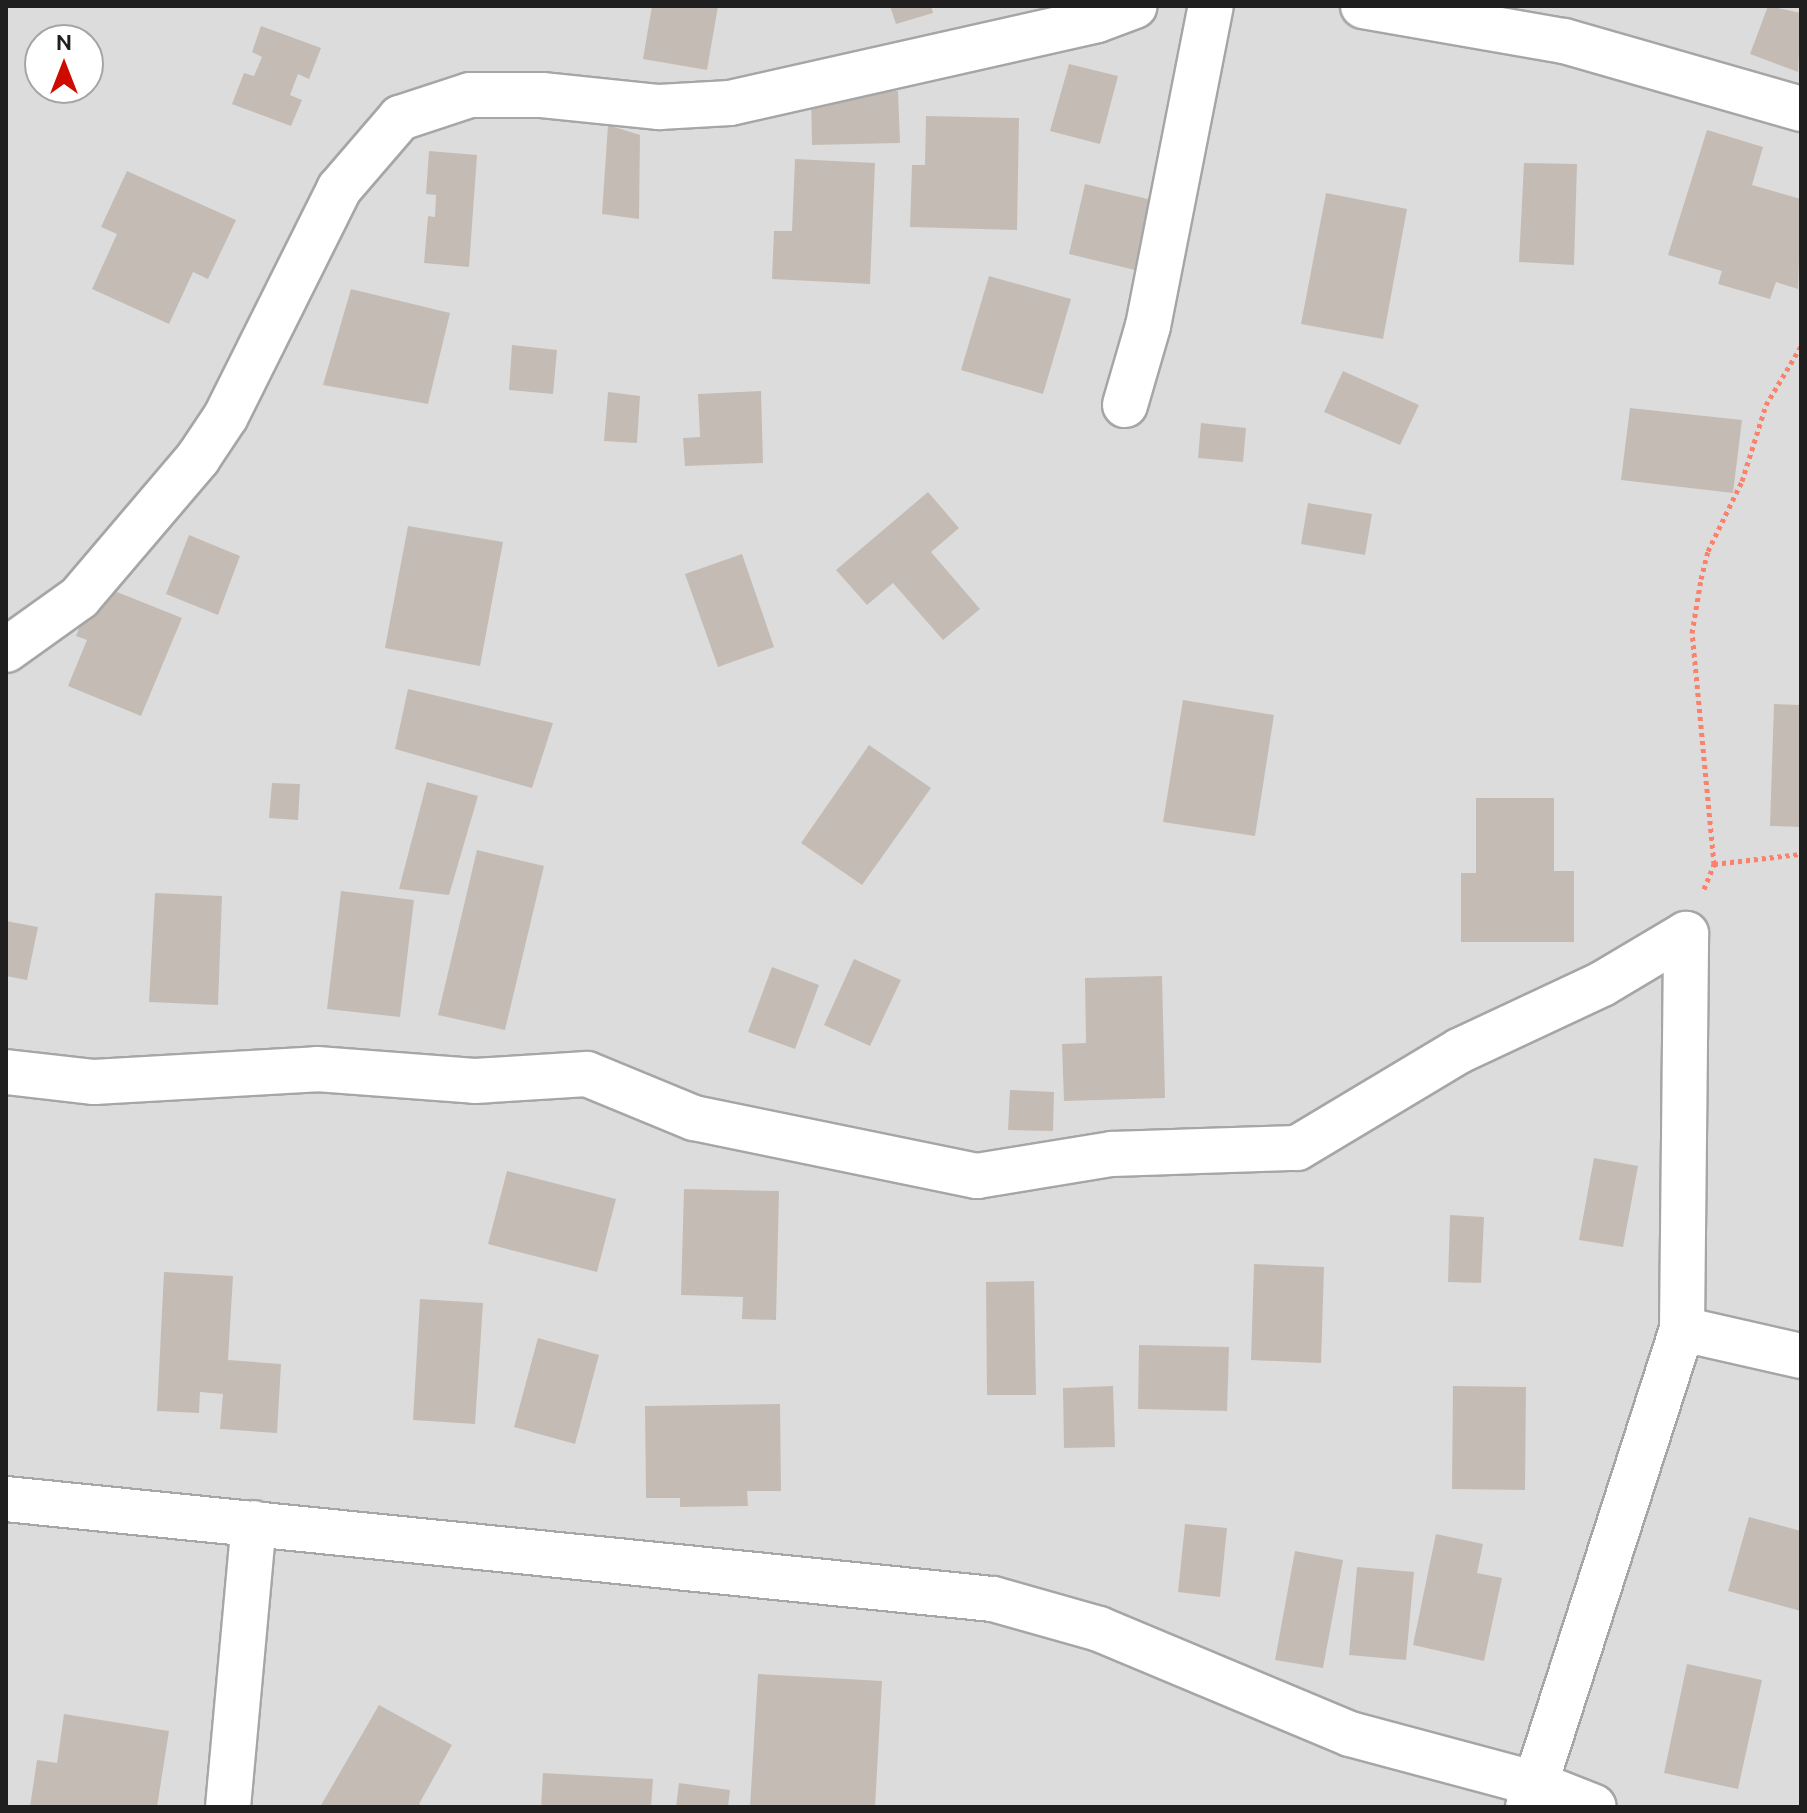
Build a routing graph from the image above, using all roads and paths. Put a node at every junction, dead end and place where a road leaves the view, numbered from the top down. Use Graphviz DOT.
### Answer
graph roads {
  1 [pos="1135,6"];
  2 [pos="1211,6"];
  3 [pos="1363,6"];
  4 [pos="1801,109"];
  5 [pos="1801,346"];
  6 [pos="1125,405"];
  7 [pos="6,650"];
  8 [pos="1801,854"];
  9 [pos="1714,864"];
  10 [pos="1686,934"];
  11 [pos="6,1072"];
  12 [pos="1682,1329"];
  13 [pos="1801,1356"];
  14 [pos="6,1499"];
  15 [pos="254,1523"];
  16 [pos="1532,1796"];
  17 [pos="228,1807"];
  18 [pos="1594,1807"];
  1 -- 7 [label="street"];
  2 -- 6 [label="street"];
  3 -- 4 [label="street"];
  5 -- 9 [label="path"];
  8 -- 9 [label="path"];
  9 -- 10 [label="path"];
  10 -- 11 [label="street"];
  10 -- 12 [label="street"];
  12 -- 13 [label="street"];
  12 -- 16 [label="street"];
  14 -- 15 [label="street"];
  15 -- 16 [label="street"];
  15 -- 17 [label="street"];
  16 -- 18 [label="street"];
}
